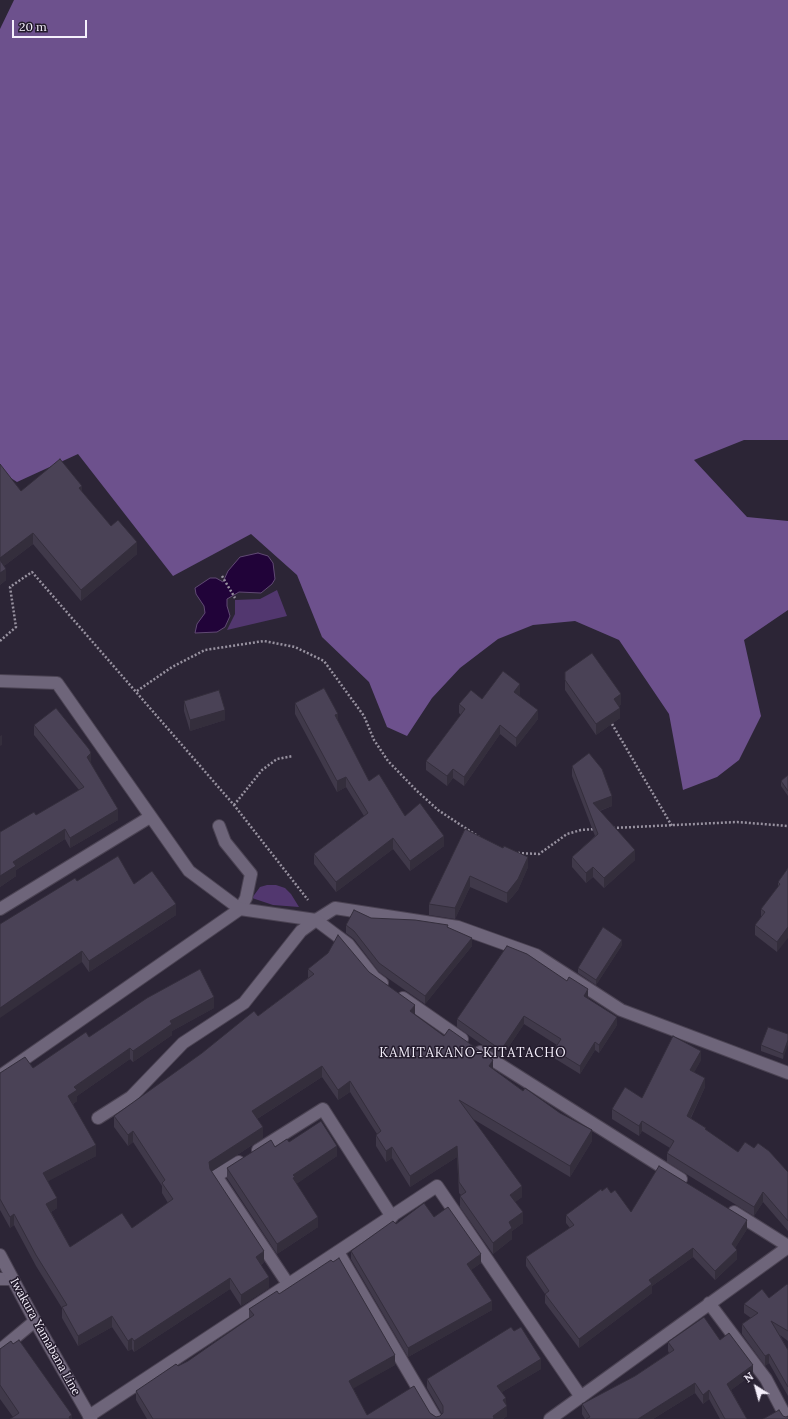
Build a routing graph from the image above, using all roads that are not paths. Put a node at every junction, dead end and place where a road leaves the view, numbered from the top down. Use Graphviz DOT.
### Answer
graph roads {
  1 [pos="0,681"];
  2 [pos="150,817"];
  3 [pos="219,826"];
  4 [pos="0,909"];
  5 [pos="240,909"];
  6 [pos="316,920"];
  7 [pos="788,1073"];
  8 [pos="0,1076"];
  9 [pos="98,1118"];
  10 [pos="688,1184"];
  11 [pos="721,1205"];
  12 [pos="392,1217"];
  13 [pos="788,1246"];
  14 [pos="338,1252"];
  15 [pos="0,1255"];
  16 [pos="6,1279"];
  17 [pos="288,1284"];
  18 [pos="709,1303"];
  19 [pos="35,1321"];
  20 [pos="0,1350"];
  21 [pos="580,1397"];
  22 [pos="90,1417"];
  23 [pos="552,1418"];
  24 [pos="436,1419"];
  25 [pos="787,1419"];
  1 -- 2 [label="street"];
  2 -- 4 [label="street"];
  2 -- 5 [label="street"];
  3 -- 5 [label="street"];
  5 -- 6 [label="street"];
  5 -- 8 [label="street"];
  6 -- 7 [label="street"];
  6 -- 9 [label="street"];
  6 -- 10 [label="street"];
  11 -- 13 [label="street"];
  12 -- 14 [label="street"];
  12 -- 17 [label="street"];
  12 -- 21 [label="street"];
  13 -- 18 [label="street"];
  14 -- 17 [label="street"];
  14 -- 24 [label="street"];
  15 -- 16 [label="street, Iwakura Yamabana Line"];
  16 -- 19 [label="street, Iwakura Yamabana Line"];
  17 -- 22 [label="street"];
  18 -- 21 [label="street"];
  18 -- 25 [label="street"];
  19 -- 20 [label="street"];
  19 -- 22 [label="street, Iwakura Yamabana Line"];
  21 -- 23 [label="street"];
}
